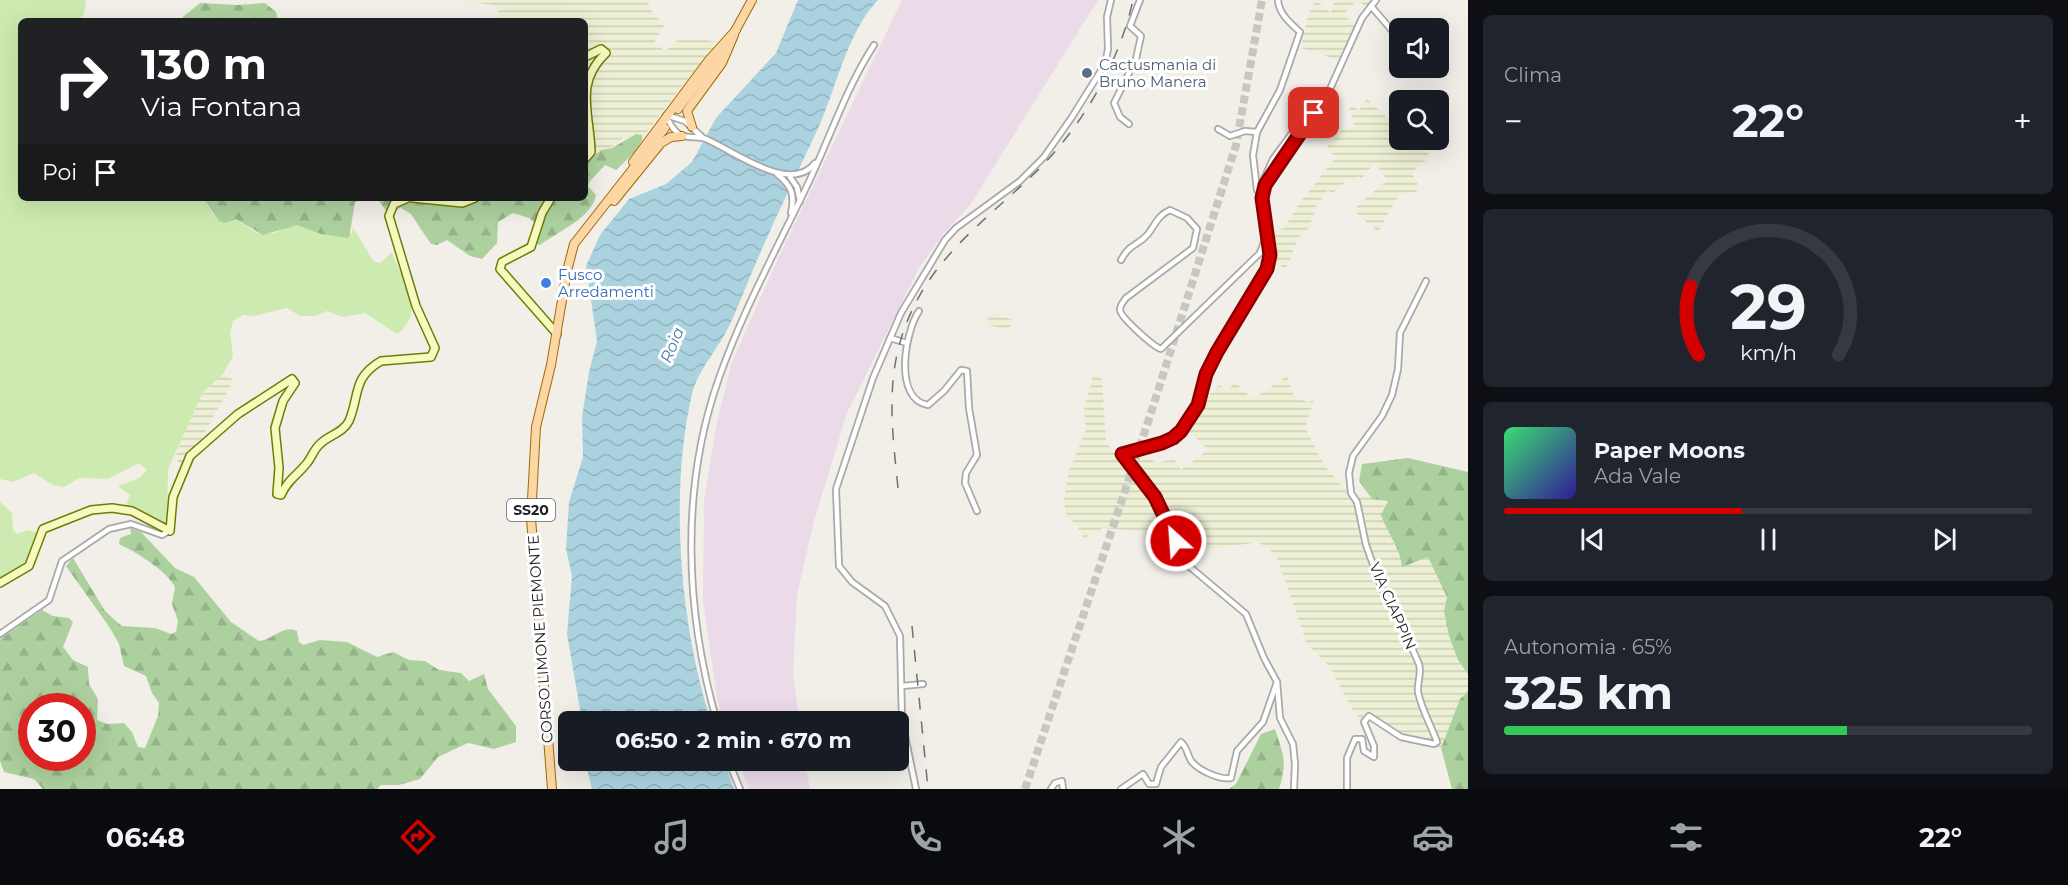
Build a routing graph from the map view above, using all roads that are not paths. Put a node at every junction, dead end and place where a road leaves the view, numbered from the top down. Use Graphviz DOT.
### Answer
graph roads {
  1 [pos="749,0"];
  2 [pos="1110,0"];
  3 [pos="1140,0"];
  4 [pos="1278,0"];
  5 [pos="1376,0"];
  6 [pos="1371,6"];
  7 [pos="1389,27"];
  8 [pos="736,30"];
  9 [pos="874,45"];
  10 [pos="588,55"];
  11 [pos="588,77"];
  12 [pos="1305,101"];
  13 [pos="678,109"];
  14 [pos="666,115"];
  15 [pos="588,116"];
  16 [pos="688,122"];
  17 [pos="1129,124"];
  18 [pos="665,128"];
  19 [pos="1218,129"];
  20 [pos="1257,132"];
  21 [pos="677,135"];
  22 [pos="703,138"];
  23 [pos="588,156"];
  24 [pos="817,161"];
  25 [pos="775,172"];
  26 [pos="790,177"];
  27 [pos="788,183"];
  28 [pos="808,184"];
  29 [pos="797,187"];
  30 [pos="1260,193"];
  31 [pos="399,201"];
  32 [pos="441,201"];
  33 [pos="467,201"];
  34 [pos="549,201"];
  35 [pos="800,202"];
  36 [pos="1264,211"];
  37 [pos="790,217"];
  38 [pos="579,235"];
  39 [pos="1121,260"];
  40 [pos="1426,281"];
  41 [pos="919,311"];
  42 [pos="557,334"];
  43 [pos="890,338"];
  44 [pos="907,343"];
  45 [pos="977,511"];
  46 [pos="168,531"];
  47 [pos="0,583"];
  48 [pos="0,634"];
  49 [pos="1277,682"];
  50 [pos="923,684"];
  51 [pos="902,686"];
  52 [pos="714,711"];
  53 [pos="733,771"];
  54 [pos="552,789"];
  55 [pos="740,789"];
  56 [pos="916,789"];
  57 [pos="1051,789"];
  58 [pos="1063,789"];
  59 [pos="1121,789"];
  60 [pos="1294,789"];
  61 [pos="1347,789"];
  1 -- 8 [label="main road"];
  2 -- 43 [label="street"];
  3 -- 17 [label="street"];
  4 -- 20 [label="street"];
  5 -- 6 [label="street"];
  6 -- 7 [label="street"];
  6 -- 30 [label="street"];
  8 -- 13 [label="main road"];
  8 -- 14 [label="main road"];
  8 -- 16 [label="main road"];
  9 -- 24 [label="street"];
  10 -- 11 [label="main road"];
  12 -- 30 [label="street"];
  14 -- 16 [label="street"];
  14 -- 21 [label="street"];
  14 -- 38 [label="main road"];
  15 -- 23 [label="main road"];
  16 -- 22 [label="street"];
  18 -- 38 [label="main road, CORSO LIMONE PIEMONTE / SS20"];
  19 -- 20 [label="street"];
  20 -- 30 [label="street"];
  21 -- 22 [label="street"];
  21 -- 38 [label="main road"];
  22 -- 25 [label="street"];
  24 -- 26 [label="street"];
  24 -- 28 [label="street"];
  25 -- 26 [label="street"];
  25 -- 27 [label="street"];
  26 -- 29 [label="street"];
  27 -- 29 [label="street"];
  27 -- 37 [label="street"];
  28 -- 29 [label="street"];
  28 -- 35 [label="street"];
  29 -- 35 [label="street"];
  30 -- 36 [label="street"];
  31 -- 46 [label="main road"];
  32 -- 33 [label="main road"];
  34 -- 42 [label="main road"];
  35 -- 37 [label="street"];
  36 -- 39 [label="street"];
  36 -- 49 [label="street"];
  37 -- 52 [label="street"];
  38 -- 42 [label="main road, CORSO LIMONE PIEMONTE / SS20"];
  40 -- 61 [label="street, VIA CIAPPIN"];
  41 -- 44 [label="street"];
  42 -- 54 [label="main road, CORSO LIMONE PIEMONTE / SS20"];
  43 -- 44 [label="street"];
  43 -- 51 [label="street"];
  44 -- 45 [label="street"];
  46 -- 47 [label="main road"];
  46 -- 48 [label="street"];
  49 -- 59 [label="street"];
  49 -- 60 [label="street"];
  50 -- 51 [label="street"];
  51 -- 56 [label="street"];
  53 -- 55 [label="street"];
  57 -- 58 [label="street"];
}
